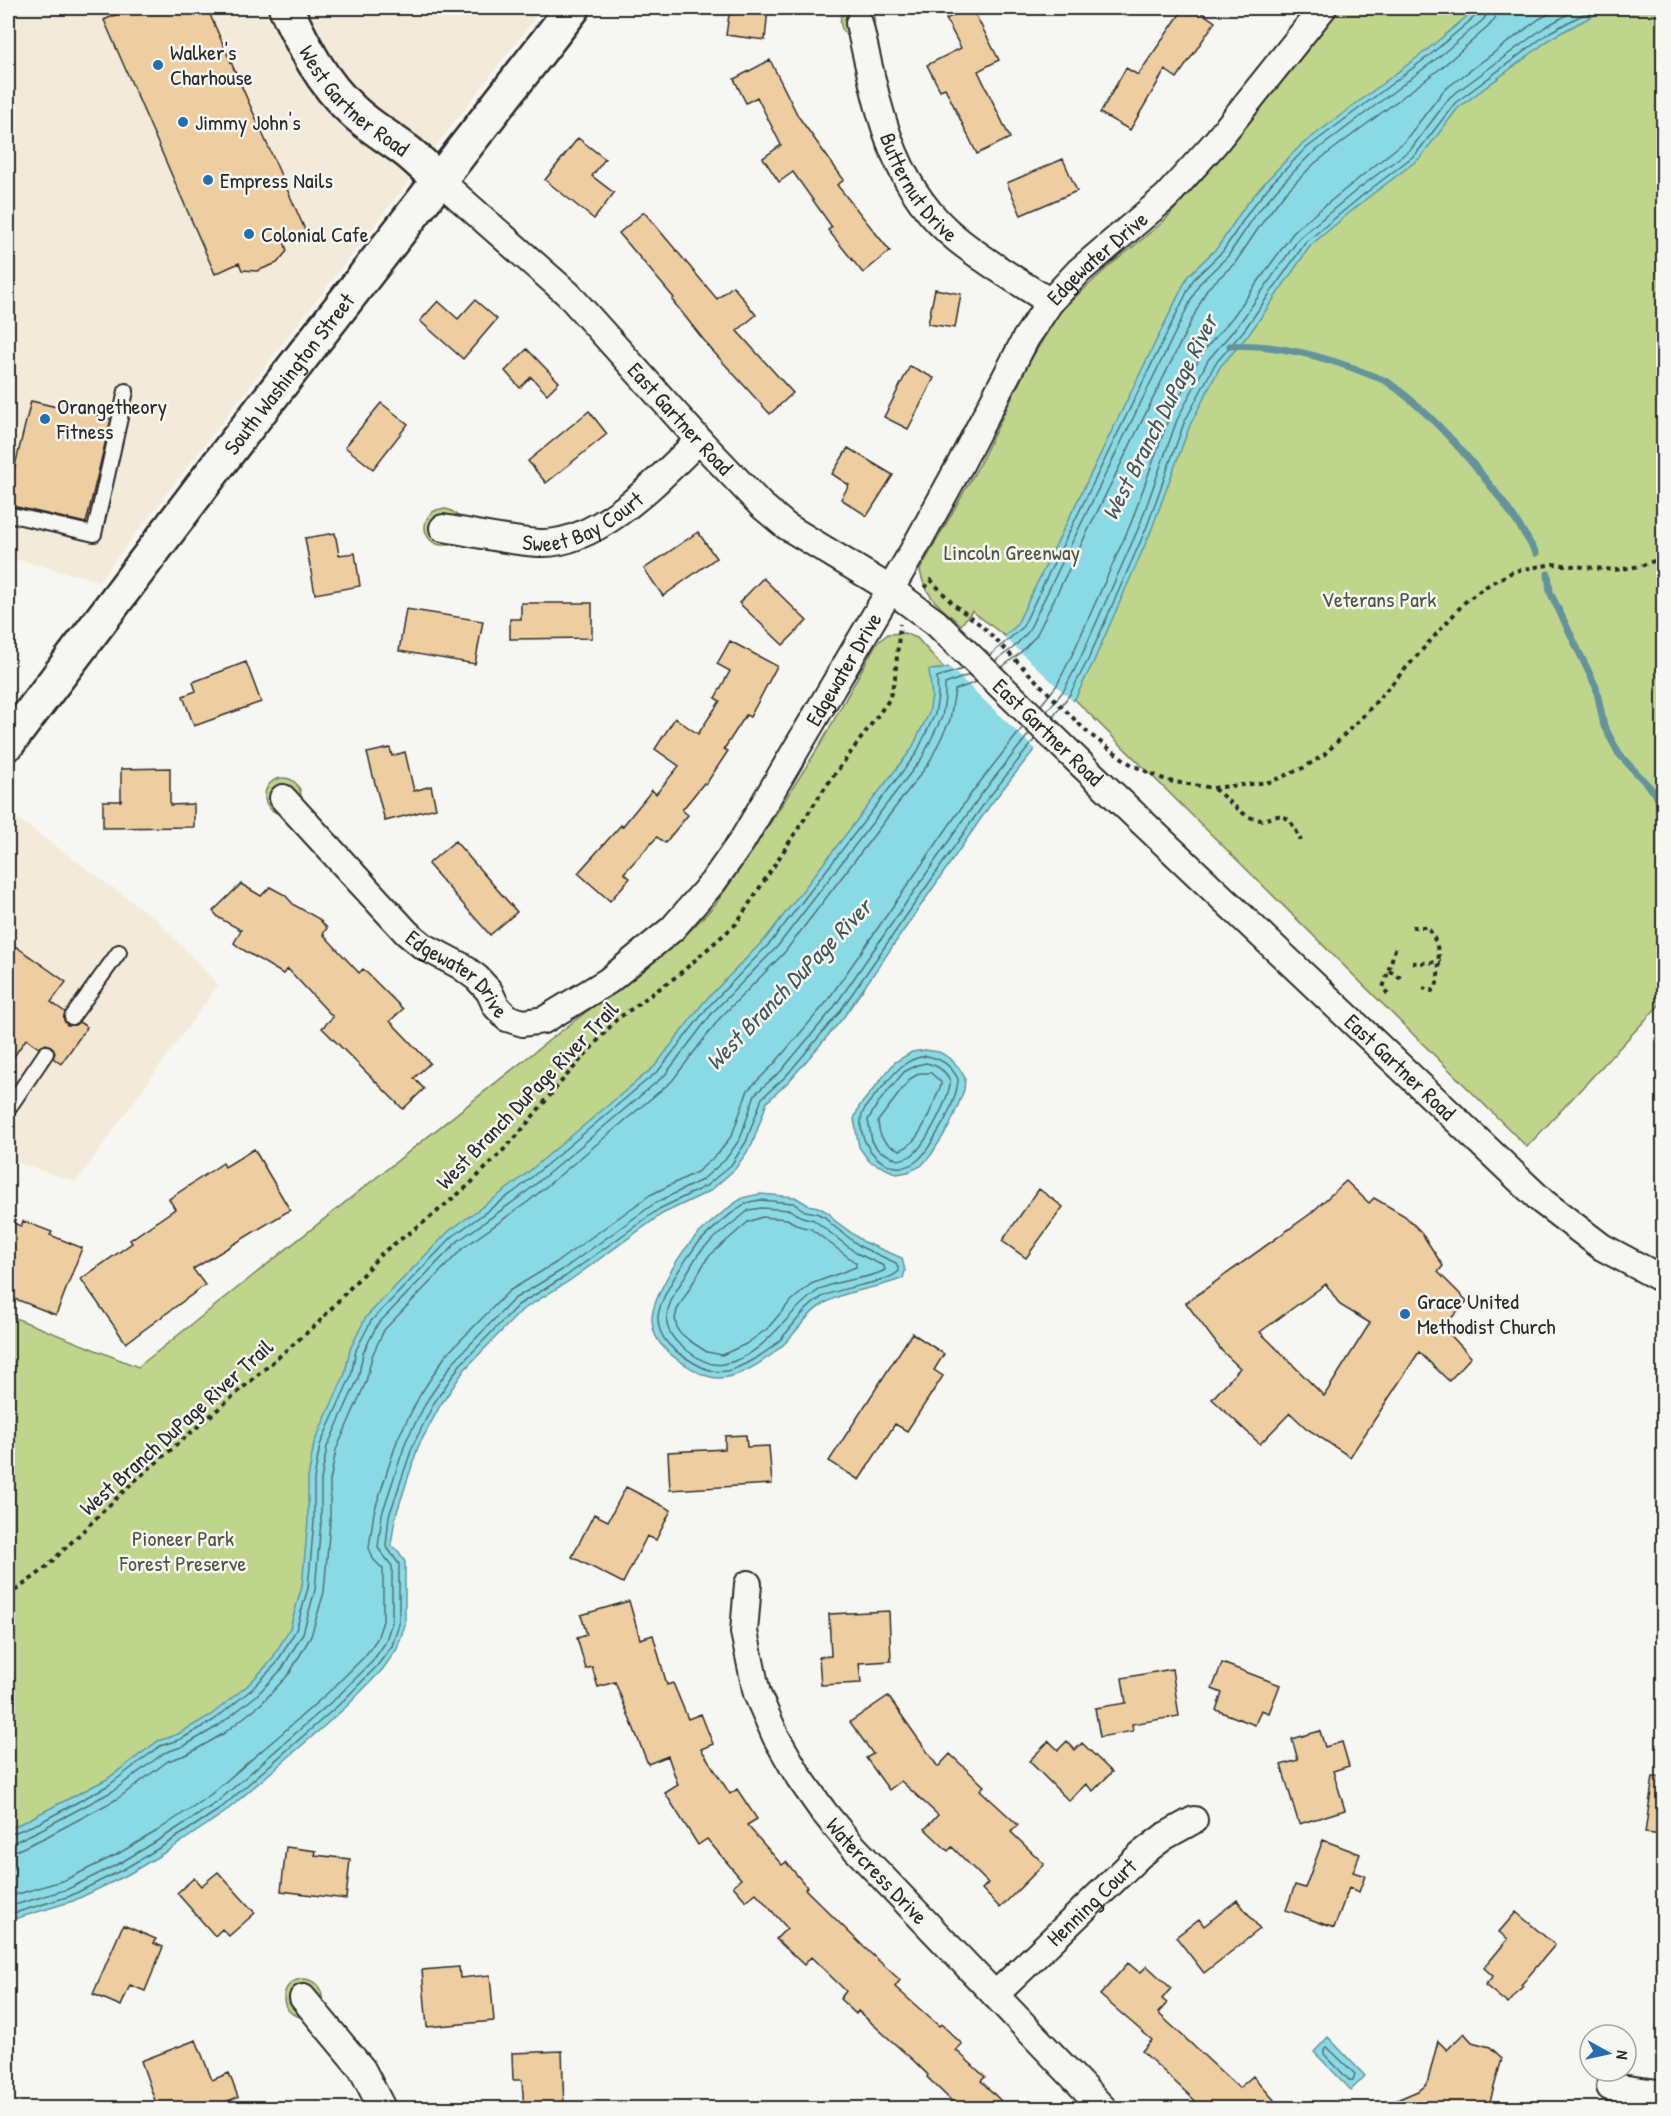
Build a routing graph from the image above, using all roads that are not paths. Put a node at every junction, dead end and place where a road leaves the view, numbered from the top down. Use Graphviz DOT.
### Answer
graph roads {
  1 [pos="286,8"];
  2 [pos="573,8"];
  3 [pos="1323,8"];
  4 [pos="859,23"];
  5 [pos="439,180"];
  6 [pos="1050,302"];
  7 [pos="126,391"];
  8 [pos="699,440"];
  9 [pos="8,514"];
  10 [pos="443,528"];
  11 [pos="890,589"];
  12 [pos="8,743"];
  13 [pos="283,798"];
  14 [pos="119,952"];
  15 [pos="72,1017"];
  16 [pos="46,1053"];
  17 [pos="8,1109"];
  18 [pos="1664,1280"];
  19 [pos="748,1584"];
  20 [pos="1194,1820"];
  21 [pos="995,1995"];
  22 [pos="303,1998"];
  23 [pos="1610,2087"];
  24 [pos="1664,2094"];
  25 [pos="382,2109"];
  26 [pos="1103,2109"];
  1 -- 5 [label="main road, West Gartner Road"];
  2 -- 5 [label="main road, South Washington Street"];
  3 -- 6 [label="street, Edgewater Drive"];
  4 -- 6 [label="street, Butternut Drive"];
  5 -- 8 [label="street, East Gartner Road"];
  5 -- 12 [label="main road, South Washington Street"];
  6 -- 11 [label="street, Edgewater Drive"];
  7 -- 9 [label="lane"];
  8 -- 10 [label="street, Sweet Bay Court"];
  8 -- 11 [label="street, East Gartner Road"];
  11 -- 13 [label="street, Edgewater Drive"];
  11 -- 18 [label="street, East Gartner Road"];
  14 -- 15 [label="lane"];
  16 -- 17 [label="lane"];
  19 -- 21 [label="street, Watercress Drive"];
  20 -- 21 [label="street, Henning Court"];
  21 -- 26 [label="street, Watercress Drive"];
  22 -- 25 [label="street"];
  23 -- 24 [label="street"];
}
